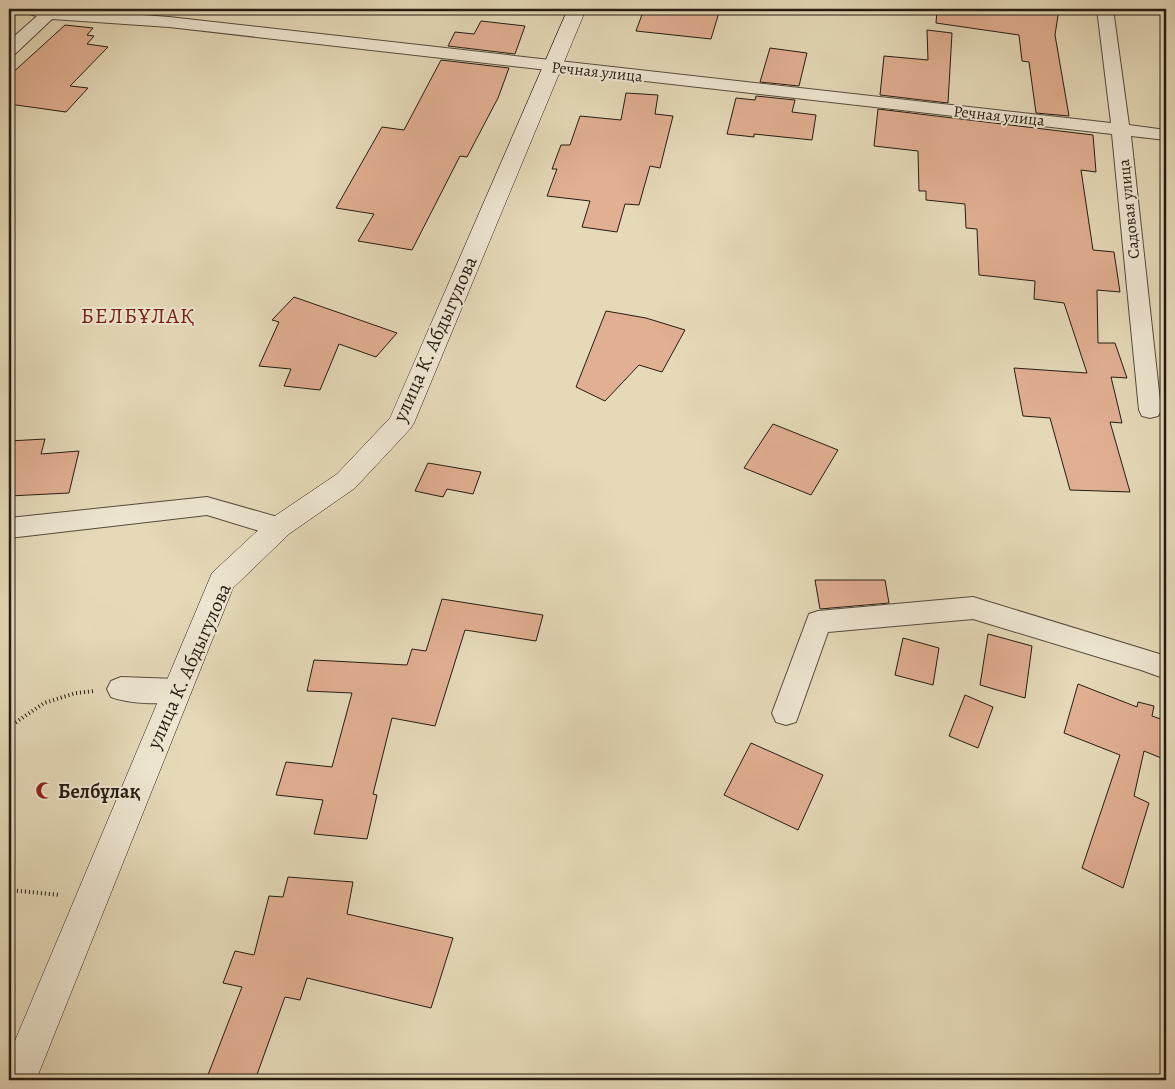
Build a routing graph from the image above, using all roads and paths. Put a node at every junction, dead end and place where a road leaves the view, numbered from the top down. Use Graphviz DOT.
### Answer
graph roads {
  1 [pos="27,9"];
  2 [pos="577,9"];
  3 [pos="1105,9"];
  4 [pos="51,12"];
  5 [pos="9,50"];
  6 [pos="552,67"];
  7 [pos="1121,130"];
  8 [pos="1166,135"];
  9 [pos="1150,410"];
  10 [pos="279,527"];
  11 [pos="9,528"];
  12 [pos="1166,668"];
  13 [pos="121,688"];
  14 [pos="177,691"];
  15 [pos="786,713"];
  16 [pos="9,727"];
  17 [pos="9,890"];
  18 [pos="92,897"];
  19 [pos="17,1080"];
  1 -- 4 [label="street, Речная улица"];
  2 -- 6 [label="street, улица К. Абдыгулова"];
  3 -- 7 [label="street, Садовая улица"];
  4 -- 5 [label="street"];
  4 -- 6 [label="street, Речная улица"];
  6 -- 7 [label="street, Речная улица"];
  6 -- 10 [label="street, улица К. Абдыгулова"];
  7 -- 8 [label="street, Речная улица"];
  7 -- 9 [label="street, Садовая улица"];
  10 -- 11 [label="street"];
  10 -- 14 [label="street, улица К. Абдыгулова"];
  12 -- 15 [label="street"];
  13 -- 14 [label="street"];
  13 -- 16 [label="path"];
  14 -- 18 [label="street, улица К. Абдыгулова"];
  17 -- 18 [label="path"];
  18 -- 19 [label="street, улица К. Абдыгулова"];
}
